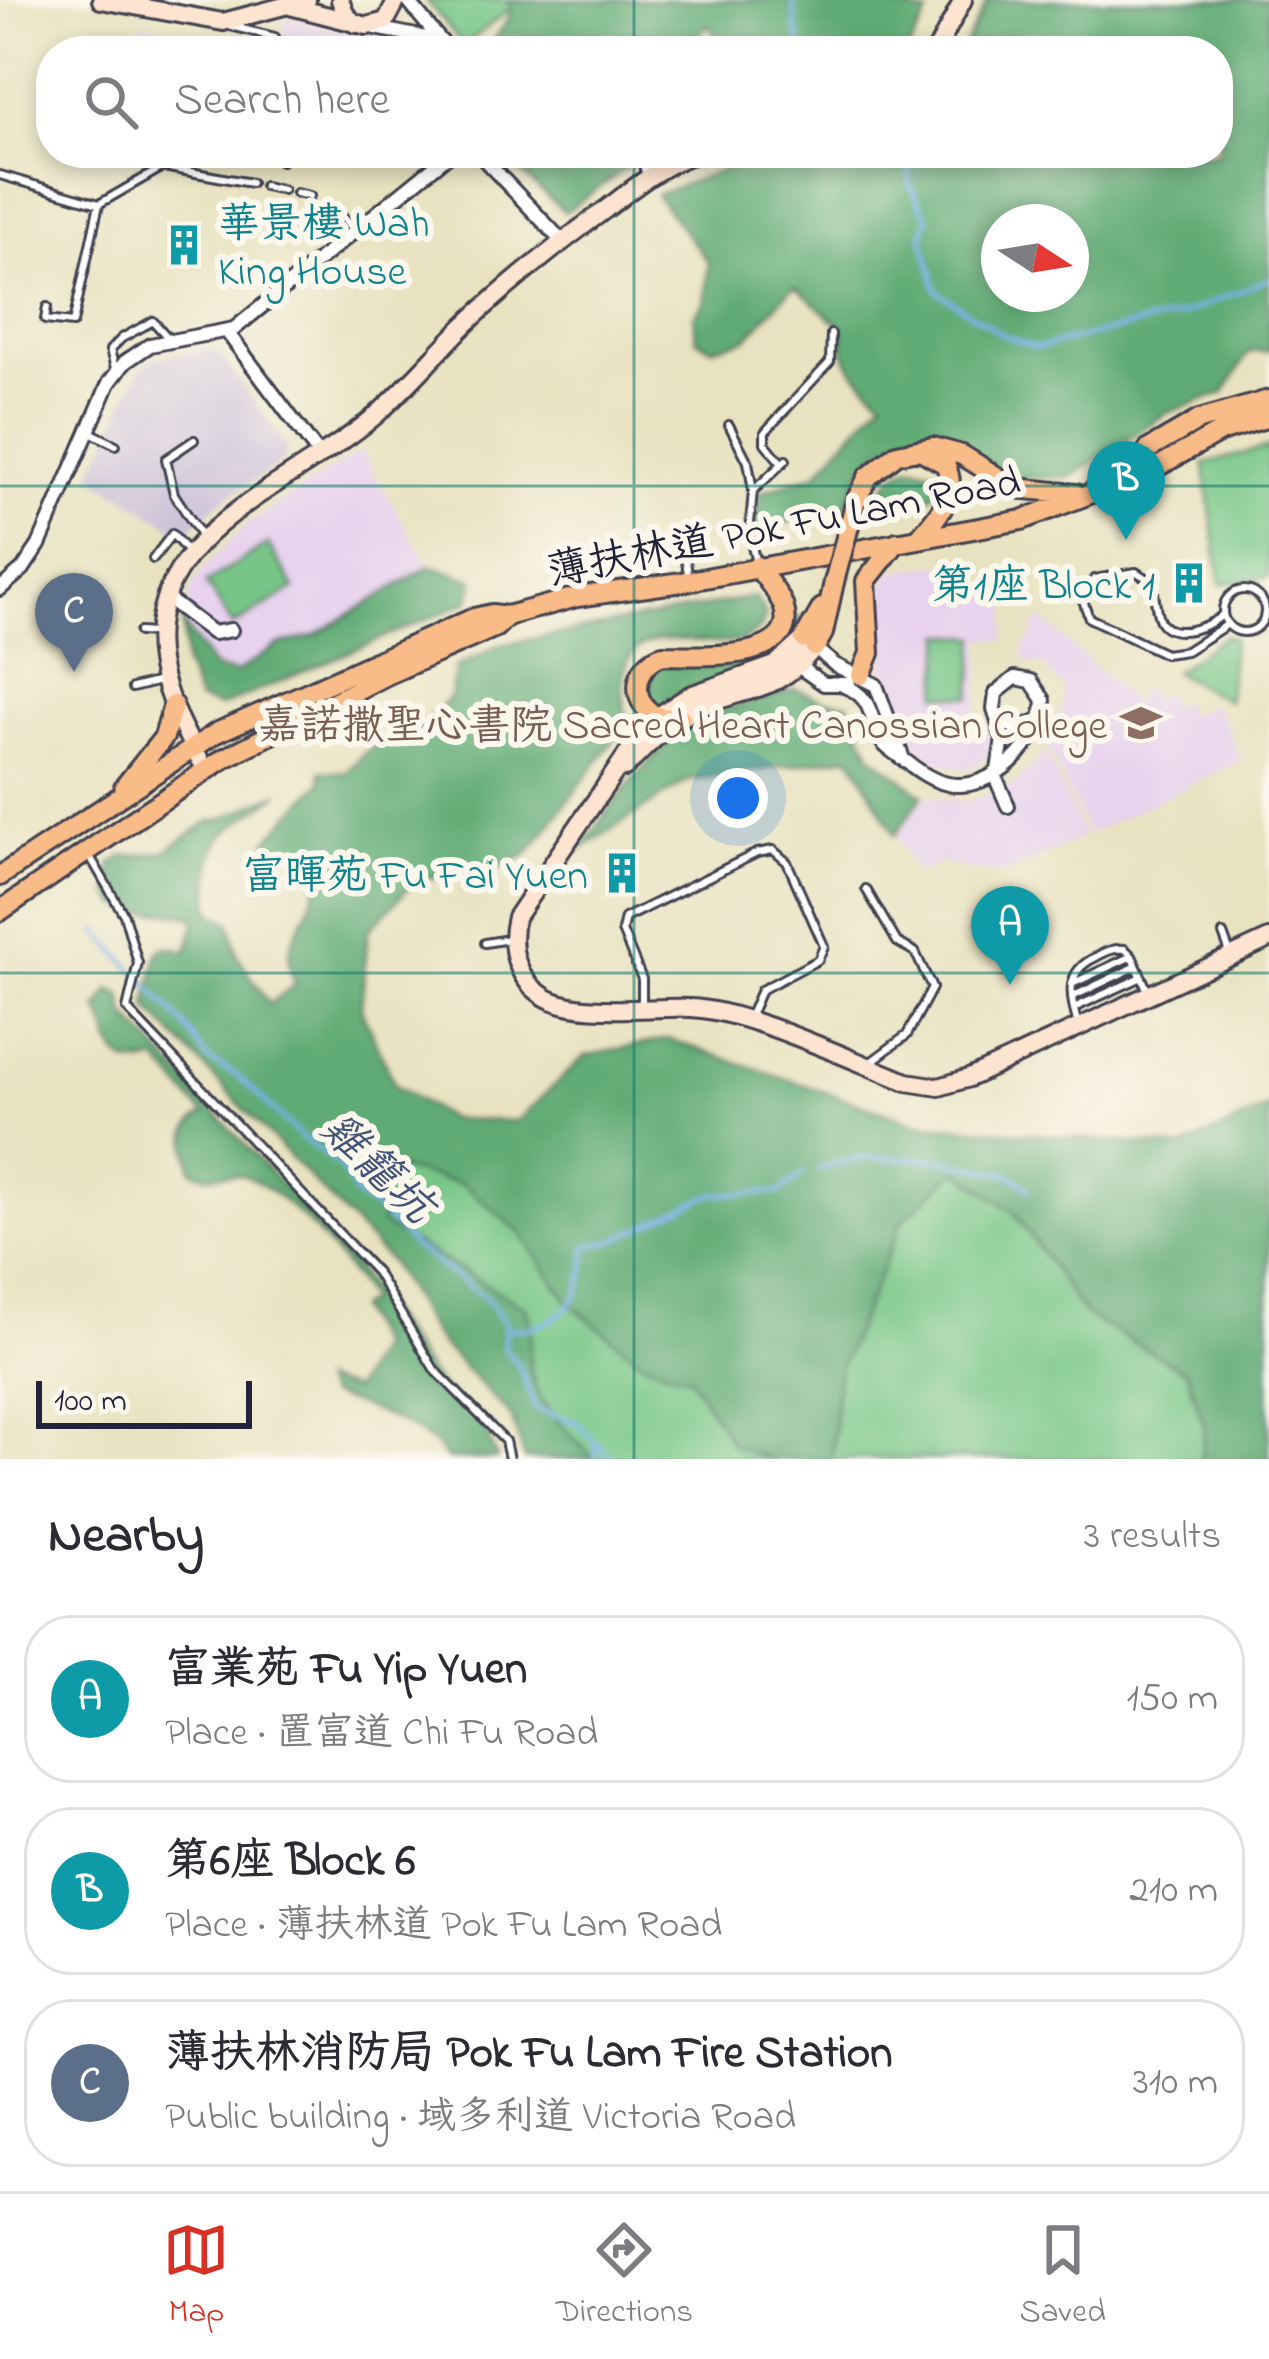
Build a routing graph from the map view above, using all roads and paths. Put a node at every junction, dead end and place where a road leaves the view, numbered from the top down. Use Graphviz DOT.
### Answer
graph roads {
  1 [pos="100,0"];
  2 [pos="307,0"];
  3 [pos="340,0"];
  4 [pos="397,0"];
  5 [pos="407,0"];
  6 [pos="963,0"];
  7 [pos="284,4"];
  8 [pos="215,22"];
  9 [pos="362,25"];
  10 [pos="271,36"];
  11 [pos="405,36"];
  12 [pos="437,36"];
  13 [pos="944,36"];
  14 [pos="161,168"];
  15 [pos="168,168"];
  16 [pos="433,168"];
  17 [pos="492,168"];
  18 [pos="647,168"];
  19 [pos="666,168"];
  20 [pos="278,174"];
  21 [pos="0,175"];
  22 [pos="649,176"];
  23 [pos="250,183"];
  24 [pos="264,186"];
  25 [pos="296,193"];
  26 [pos="310,196"];
  27 [pos="99,204"];
  28 [pos="333,206"];
  29 [pos="355,231"];
  30 [pos="562,241"];
  31 [pos="47,307"];
  32 [pos="227,332"];
  33 [pos="831,334"];
  34 [pos="170,340"];
  35 [pos="116,372"];
  36 [pos="1269,400"];
  37 [pos="1269,417"];
  38 [pos="729,425"];
  39 [pos="88,431"];
  40 [pos="194,440"];
  41 [pos="116,445"];
  42 [pos="911,449"];
  43 [pos="320,456"];
  44 [pos="1136,468"];
  45 [pos="753,491"];
  46 [pos="1087,495"];
  47 [pos="681,530"];
  48 [pos="919,538"];
  49 [pos="204,540"];
  50 [pos="897,542"];
  51 [pos="189,554"];
  52 [pos="152,559"];
  53 [pos="757,566"];
  54 [pos="689,581"];
  55 [pos="0,589"];
  56 [pos="1269,592"];
  57 [pos="1258,594"];
  58 [pos="165,597"];
  59 [pos="1223,614"];
  60 [pos="507,616"];
  61 [pos="1228,624"];
  62 [pos="231,630"];
  63 [pos="139,632"];
  64 [pos="158,634"];
  65 [pos="809,643"];
  66 [pos="792,662"];
  67 [pos="164,680"];
  68 [pos="853,680"];
  69 [pos="132,688"];
  70 [pos="172,705"];
  71 [pos="656,716"];
  72 [pos="1041,716"];
  73 [pos="681,718"];
  74 [pos="1001,722"];
  75 [pos="193,748"];
  76 [pos="206,770"];
  77 [pos="996,772"];
  78 [pos="118,795"];
  79 [pos="596,800"];
  80 [pos="1009,806"];
  81 [pos="99,809"];
  82 [pos="113,833"];
  83 [pos="79,857"];
  84 [pos="0,877"];
  85 [pos="866,889"];
  86 [pos="0,911"];
  87 [pos="1223,934"];
  88 [pos="512,939"];
  89 [pos="1269,939"];
  90 [pos="485,943"];
  91 [pos="1132,956"];
  92 [pos="1231,956"];
  93 [pos="1137,966"];
  94 [pos="1072,984"];
  95 [pos="1146,985"];
  96 [pos="1074,996"];
  97 [pos="642,1007"];
  98 [pos="1075,1008"];
  99 [pos="748,1021"];
  100 [pos="1079,1027"];
  101 [pos="865,1066"];
  102 [pos="509,1459"];
  1 -- 8 [label="street"];
  2 -- 7 [label="street"];
  3 -- 9 [label="street"];
  4 -- 9 [label="street"];
  5 -- 12 [label="street"];
  6 -- 13 [label="street"];
  7 -- 8 [label="street"];
  7 -- 9 [label="street"];
  8 -- 10 [label="lane"];
  9 -- 11 [label="street"];
  14 -- 27 [label="lane"];
  15 -- 23 [label="lane"];
  16 -- 29 [label="street"];
  17 -- 30 [label="street"];
  18 -- 22 [label="street"];
  19 -- 22 [label="street"];
  20 -- 24 [label="lane"];
  21 -- 27 [label="lane"];
  22 -- 30 [label="street"];
  25 -- 26 [label="lane"];
  27 -- 31 [label="lane"];
  28 -- 29 [label="lane"];
  29 -- 32 [label="street"];
  30 -- 43 [label="street"];
  32 -- 34 [label="street"];
  32 -- 43 [label="street"];
  33 -- 45 [label="lane"];
  34 -- 35 [label="street"];
  34 -- 35 [label="lane"];
  35 -- 39 [label="street"];
  36 -- 44 [label="main road, 薄扶林道 Pok Fu Lam Road"];
  37 -- 44 [label="main road, 薄扶林道 Pok Fu Lam Road"];
  38 -- 45 [label="lane"];
  39 -- 41 [label="lane"];
  39 -- 55 [label="street"];
  40 -- 49 [label="lane"];
  42 -- 46 [label="main road"];
  42 -- 48 [label="main road"];
  42 -- 65 [label="main road, bridge"];
  43 -- 49 [label="street"];
  44 -- 46 [label="main road, 薄扶林道 Pok Fu Lam Road"];
  45 -- 53 [label="lane"];
  46 -- 48 [label="main road, 薄扶林道 Pok Fu Lam Road"];
  47 -- 54 [label="lane"];
  48 -- 50 [label="main road, 薄扶林道 Pok Fu Lam Road"];
  49 -- 51 [label="street"];
  50 -- 53 [label="main road, 薄扶林道 Pok Fu Lam Road"];
  50 -- 68 [label="main road"];
  51 -- 52 [label="lane"];
  51 -- 58 [label="street"];
  53 -- 54 [label="main road, 薄扶林道 Pok Fu Lam Road"];
  53 -- 71 [label="main road"];
  54 -- 60 [label="main road, 薄扶林道 Pok Fu Lam Road"];
  56 -- 57 [label="lane"];
  57 -- 59 [label="lane"];
  57 -- 61 [label="lane"];
  58 -- 62 [label="street"];
  58 -- 64 [label="street"];
  59 -- 61 [label="lane"];
  59 -- 61 [label="lane"];
  60 -- 75 [label="main road, 薄扶林道 Pok Fu Lam Road"];
  60 -- 76 [label="main road, 薄扶林道 Pok Fu Lam Road"];
  63 -- 64 [label="lane"];
  64 -- 67 [label="street"];
  65 -- 66 [label="street"];
  65 -- 68 [label="street"];
  66 -- 68 [label="street"];
  66 -- 71 [label="street"];
  66 -- 73 [label="street"];
  67 -- 69 [label="lane"];
  67 -- 70 [label="street"];
  68 -- 77 [label="street"];
  70 -- 75 [label="street"];
  70 -- 78 [label="main road"];
  71 -- 73 [label="main road"];
  71 -- 79 [label="street"];
  72 -- 74 [label="street"];
  72 -- 74 [label="street"];
  72 -- 77 [label="street"];
  73 -- 79 [label="street"];
  74 -- 77 [label="street"];
  75 -- 76 [label="street"];
  75 -- 78 [label="main road, 薄扶林道 Pok Fu Lam Road"];
  76 -- 82 [label="main road, 薄扶林道 Pok Fu Lam Road"];
  77 -- 80 [label="street"];
  78 -- 81 [label="main road, 薄扶林道 Pok Fu Lam Road"];
  79 -- 88 [label="street"];
  81 -- 82 [label="lane"];
  81 -- 84 [label="main road, 薄扶林道 Pok Fu Lam Road"];
  82 -- 83 [label="main road, 薄扶林道 Pok Fu Lam Road"];
  83 -- 86 [label="main road, 薄扶林道 Pok Fu Lam Road"];
  83 -- 102 [label="lane"];
  85 -- 101 [label="lane"];
  87 -- 92 [label="lane"];
  88 -- 90 [label="lane"];
  88 -- 97 [label="street"];
  89 -- 92 [label="street"];
  91 -- 93 [label="lane"];
  91 -- 94 [label="lane"];
  91 -- 94 [label="lane"];
  92 -- 95 [label="street"];
  93 -- 95 [label="lane"];
  93 -- 96 [label="lane"];
  94 -- 96 [label="lane"];
  95 -- 98 [label="lane"];
  95 -- 100 [label="street"];
  96 -- 98 [label="lane"];
  97 -- 99 [label="street"];
  97 -- 99 [label="lane"];
  98 -- 100 [label="lane"];
  99 -- 101 [label="street"];
  100 -- 101 [label="street"];
}
